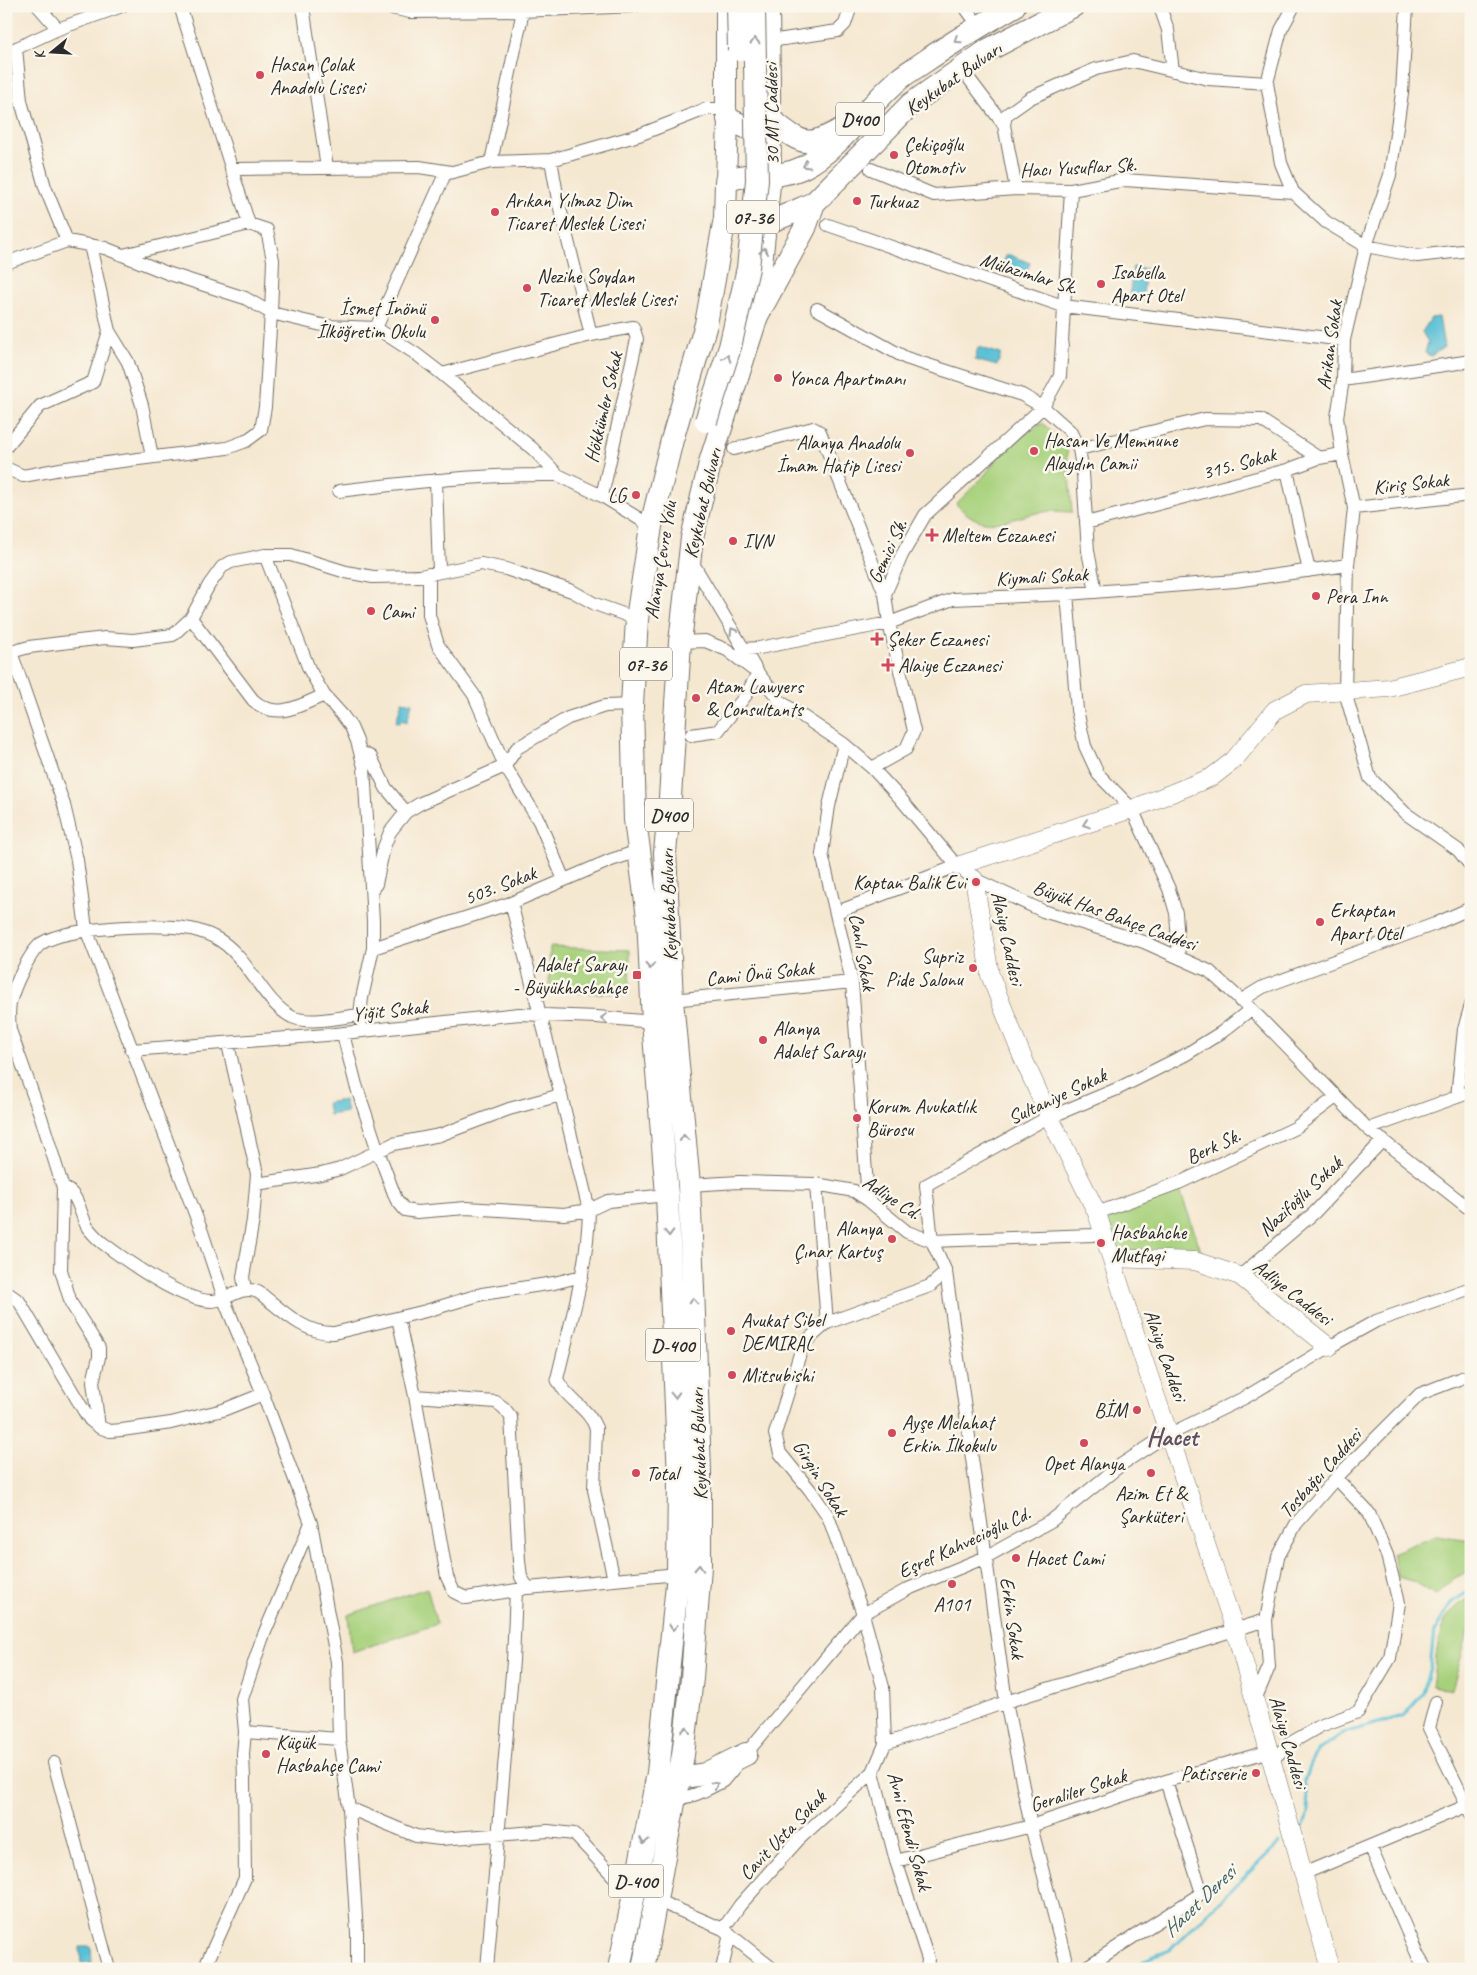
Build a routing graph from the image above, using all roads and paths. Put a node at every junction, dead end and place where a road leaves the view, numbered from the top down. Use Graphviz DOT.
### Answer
graph roads {
  1 [pos="38,6"];
  2 [pos="122,6"];
  3 [pos="180,6"];
  4 [pos="303,6"];
  5 [pos="381,6"];
  6 [pos="636,6"];
  7 [pos="726,6"];
  8 [pos="738,6"];
  9 [pos="754,6"];
  10 [pos="769,6"];
  11 [pos="851,6"];
  12 [pos="964,6"];
  13 [pos="1014,6"];
  14 [pos="1073,6"];
  15 [pos="1294,6"];
  16 [pos="1407,6"];
  17 [pos="1160,7"];
  18 [pos="523,8"];
  19 [pos="980,26"];
  20 [pos="58,29"];
  21 [pos="770,41"];
  22 [pos="11,50"];
  23 [pos="1173,71"];
  24 [pos="970,80"];
  25 [pos="1267,83"];
  26 [pos="727,114"];
  27 [pos="862,117"];
  28 [pos="771,120"];
  29 [pos="1004,125"];
  30 [pos="551,160"];
  31 [pos="491,162"];
  32 [pos="327,168"];
  33 [pos="231,169"];
  34 [pos="871,169"];
  35 [pos="451,172"];
  36 [pos="771,175"];
  37 [pos="726,181"];
  38 [pos="1016,189"];
  39 [pos="1071,190"];
  40 [pos="1293,192"];
  41 [pos="814,203"];
  42 [pos="725,218"];
  43 [pos="767,221"];
  44 [pos="250,224"];
  45 [pos="828,225"];
  46 [pos="67,241"];
  47 [pos="90,245"];
  48 [pos="1366,246"];
  49 [pos="1471,250"];
  50 [pos="123,255"];
  51 [pos="6,263"];
  52 [pos="714,279"];
  53 [pos="759,294"];
  54 [pos="1064,306"];
  55 [pos="817,309"];
  56 [pos="272,313"];
  57 [pos="757,316"];
  58 [pos="376,328"];
  59 [pos="108,331"];
  60 [pos="591,335"];
  61 [pos="1344,340"];
  62 [pos="1471,361"];
  63 [pos="442,374"];
  64 [pos="1343,380"];
  65 [pos="1043,407"];
  66 [pos="699,419"];
  67 [pos="6,447"];
  68 [pos="1079,448"];
  69 [pos="734,449"];
  70 [pos="1342,454"];
  71 [pos="152,456"];
  72 [pos="1319,458"];
  73 [pos="6,468"];
  74 [pos="1286,470"];
  75 [pos="558,475"];
  76 [pos="436,480"];
  77 [pos="339,491"];
  78 [pos="1471,495"];
  79 [pos="602,496"];
  80 [pos="1354,508"];
  81 [pos="1086,523"];
  82 [pos="651,526"];
  83 [pos="265,555"];
  84 [pos="688,555"];
  85 [pos="1348,565"];
  86 [pos="1308,571"];
  87 [pos="434,573"];
  88 [pos="1096,592"];
  89 [pos="885,594"];
  90 [pos="1067,594"];
  91 [pos="191,618"];
  92 [pos="638,619"];
  93 [pos="889,623"];
  94 [pos="680,642"];
  95 [pos="743,649"];
  96 [pos="9,650"];
  97 [pos="1471,667"];
  98 [pos="758,674"];
  99 [pos="1345,692"];
  100 [pos="324,695"];
  101 [pos="632,705"];
  102 [pos="690,736"];
  103 [pos="844,744"];
  104 [pos="361,752"];
  105 [pos="505,766"];
  106 [pos="872,768"];
  107 [pos="1132,809"];
  108 [pos="406,812"];
  109 [pos="639,851"];
  110 [pos="665,852"];
  111 [pos="957,866"];
  112 [pos="1471,866"];
  113 [pos="564,880"];
  114 [pos="974,880"];
  115 [pos="371,889"];
  116 [pos="510,903"];
  117 [pos="1471,908"];
  118 [pos="837,912"];
  119 [pos="648,917"];
  120 [pos="86,929"];
  121 [pos="373,948"];
  122 [pos="1179,957"];
  123 [pos="852,982"];
  124 [pos="672,1000"];
  125 [pos="1240,1001"];
  126 [pos="1471,1005"];
  127 [pos="1251,1009"];
  128 [pos="540,1014"];
  129 [pos="360,1015"];
  130 [pos="653,1022"];
  131 [pos="363,1031"];
  132 [pos="343,1034"];
  133 [pos="228,1044"];
  134 [pos="132,1050"];
  135 [pos="1471,1092"];
  136 [pos="561,1095"];
  137 [pos="1336,1097"];
  138 [pos="1457,1097"];
  139 [pos="1050,1118"];
  140 [pos="1368,1129"];
  141 [pos="1384,1140"];
  142 [pos="378,1151"];
  143 [pos="256,1184"];
  144 [pos="816,1184"];
  145 [pos="689,1185"];
  146 [pos="63,1188"];
  147 [pos="667,1195"];
  148 [pos="868,1200"];
  149 [pos="589,1210"];
  150 [pos="1471,1210"];
  151 [pos="1097,1213"];
  152 [pos="1103,1232"];
  153 [pos="932,1241"];
  154 [pos="1112,1258"];
  155 [pos="946,1272"];
  156 [pos="582,1276"];
  157 [pos="1240,1276"];
  158 [pos="1471,1288"];
  159 [pos="245,1290"];
  160 [pos="6,1292"];
  161 [pos="224,1298"];
  162 [pos="398,1318"];
  163 [pos="827,1323"];
  164 [pos="1329,1347"];
  165 [pos="1471,1377"];
  166 [pos="263,1394"];
  167 [pos="415,1396"];
  168 [pos="99,1427"];
  169 [pos="1170,1435"];
  170 [pos="1336,1478"];
  171 [pos="311,1523"];
  172 [pos="986,1556"];
  173 [pos="678,1574"];
  174 [pos="614,1580"];
  175 [pos="522,1589"];
  176 [pos="863,1614"];
  177 [pos="1266,1620"];
  178 [pos="1235,1630"];
  179 [pos="1255,1700"];
  180 [pos="1006,1702"];
  181 [pos="1436,1702"];
  182 [pos="245,1732"];
  183 [pos="339,1739"];
  184 [pos="885,1744"];
  185 [pos="746,1754"];
  186 [pos="1271,1756"];
  187 [pos="54,1763"];
  188 [pos="873,1772"];
  189 [pos="1166,1781"];
  190 [pos="666,1785"];
  191 [pos="349,1808"];
  192 [pos="1470,1808"];
  193 [pos="1031,1826"];
  194 [pos="497,1836"];
  195 [pos="1370,1846"];
  196 [pos="896,1861"];
  197 [pos="1305,1874"];
  198 [pos="633,1897"];
  199 [pos="656,1900"];
  200 [pos="727,1932"];
  201 [pos="109,1969"];
  202 [pos="204,1969"];
  203 [pos="357,1969"];
  204 [pos="487,1969"];
  205 [pos="619,1969"];
  206 [pos="643,1969"];
  207 [pos="722,1969"];
  208 [pos="773,1969"];
  209 [pos="927,1969"];
  210 [pos="1068,1969"];
  211 [pos="1083,1969"];
  212 [pos="1330,1969"];
  213 [pos="1426,1969"];
  1 -- 20 [label="street"];
  2 -- 20 [label="street"];
  3 -- 33 [label="street"];
  4 -- 32 [label="street"];
  5 -- 18 [label="street"];
  6 -- 18 [label="street"];
  7 -- 26 [label="main road"];
  8 -- 66 [label="highway, bridge"];
  66 -- 9 [label="highway, Keykubat Bulvarı / 07-36, one-way, bridge"];
  10 -- 21 [label="main road, 30 MT Caddesi"];
  11 -- 21 [label="street"];
  12 -- 19 [label="street"];
  13 -- 19 [label="highway, Keykubat Bulvarı / D400"];
  14 -- 41 [label="highway, Keykubat Bulvarı / D400"];
  15 -- 25 [label="street"];
  16 -- 48 [label="street, Arikan Sokak"];
  17 -- 23 [label="street"];
  18 -- 31 [label="street"];
  19 -- 27 [label="highway, Keykubat Bulvarı / D400, one-way"];
  20 -- 22 [label="street"];
  21 -- 28 [label="main road, 30 MT Caddesi"];
  22 -- 46 [label="street"];
  23 -- 25 [label="street"];
  23 -- 29 [label="street"];
  24 -- 29 [label="street"];
  25 -- 40 [label="street"];
  26 -- 28 [label="highway"];
  26 -- 30 [label="street"];
  26 -- 37 [label="main road"];
  27 -- 28 [label="highway"];
  27 -- 36 [label="highway, Keykubat Bulvarı / D400, one-way"];
  28 -- 36 [label="main road, 30 MT Caddesi"];
  29 -- 38 [label="street"];
  30 -- 31 [label="street"];
  30 -- 60 [label="street"];
  31 -- 35 [label="street"];
  32 -- 33 [label="street"];
  32 -- 35 [label="street"];
  33 -- 44 [label="street"];
  34 -- 38 [label="street, Hacı Yusuflar Sk."];
  35 -- 58 [label="street"];
  36 -- 37 [label="highway, Keykubat Bulvarı / D400"];
  36 -- 43 [label="main road, 30 MT Caddesi"];
  37 -- 42 [label="highway, D400"];
  38 -- 39 [label="street, Hacı Yusuflar Sk."];
  39 -- 40 [label="street, Hacı Yusuflar Sk."];
  39 -- 54 [label="street, Gemici Sk."];
  40 -- 48 [label="street"];
  41 -- 43 [label="highway"];
  41 -- 57 [label="highway, Keykubat Bulvarı / D400"];
  42 -- 43 [label="highway"];
  42 -- 52 [label="highway, D400"];
  53 -- 43 [label="main road, 30 MT Caddesi, one-way"];
  44 -- 50 [label="street"];
  44 -- 56 [label="street"];
  45 -- 54 [label="street, Mülazımlar Sk."];
  46 -- 47 [label="street"];
  46 -- 51 [label="street"];
  47 -- 50 [label="street"];
  47 -- 59 [label="street"];
  48 -- 49 [label="street"];
  48 -- 61 [label="street, Arikan Sokak"];
  50 -- 56 [label="street"];
  52 -- 53 [label="highway"];
  52 -- 82 [label="highway, D400"];
  53 -- 57 [label="main road, 30 MT Caddesi"];
  54 -- 61 [label="street, Mülazımlar Sk."];
  54 -- 65 [label="street, Gemici Sk."];
  55 -- 65 [label="street"];
  56 -- 58 [label="street"];
  56 -- 71 [label="street"];
  57 -- 84 [label="highway, Keykubat Bulvarı / D400"];
  58 -- 63 [label="street"];
  59 -- 67 [label="street"];
  59 -- 71 [label="street"];
  60 -- 63 [label="street"];
  60 -- 79 [label="street, Hökkümler Sokak"];
  61 -- 64 [label="street, Arikan Sokak"];
  62 -- 64 [label="street"];
  63 -- 75 [label="street"];
  64 -- 70 [label="street, Arikan Sokak"];
  65 -- 68 [label="street"];
  65 -- 89 [label="street, Gemici Sk."];
  66 -- 110 [label="highway, Alanya Çevre Yolu / 07-36"];
  66 -- 119 [label="highway, Alanya Çevre Yolu / 07-36"];
  68 -- 72 [label="street"];
  68 -- 81 [label="street"];
  69 -- 89 [label="street"];
  70 -- 72 [label="street, 315. Sokak"];
  70 -- 80 [label="street, Arikan Sokak"];
  71 -- 73 [label="street"];
  72 -- 74 [label="street, 315. Sokak"];
  74 -- 81 [label="street, 315. Sokak"];
  74 -- 86 [label="street"];
  75 -- 76 [label="street"];
  75 -- 79 [label="street"];
  76 -- 77 [label="street"];
  76 -- 87 [label="street"];
  78 -- 80 [label="street, Kiriş Sokak"];
  79 -- 82 [label="street"];
  80 -- 85 [label="street, Arikan Sokak"];
  81 -- 88 [label="street"];
  82 -- 92 [label="highway, D400"];
  83 -- 87 [label="street"];
  83 -- 91 [label="street"];
  83 -- 100 [label="street"];
  84 -- 94 [label="highway, Keykubat Bulvarı / D400"];
  95 -- 84 [label="street, Büyük Has Bahçe Caddesi, one-way"];
  85 -- 86 [label="street, Kiymali Sokak"];
  85 -- 99 [label="street, Arikan Sokak"];
  86 -- 88 [label="street, Kiymali Sokak"];
  87 -- 92 [label="street"];
  87 -- 105 [label="street"];
  88 -- 90 [label="street, Kiymali Sokak"];
  89 -- 93 [label="street, Gemici Sk."];
  90 -- 93 [label="street, Kiymali Sokak"];
  90 -- 107 [label="street"];
  91 -- 96 [label="street"];
  91 -- 100 [label="street"];
  92 -- 101 [label="highway, D400"];
  93 -- 95 [label="street, Kiymali Sokak"];
  93 -- 106 [label="street, Gemici Sk."];
  94 -- 98 [label="street"];
  94 -- 110 [label="highway, Keykubat Bulvarı / D400"];
  95 -- 98 [label="street, Büyük Has Bahçe Caddesi"];
  96 -- 120 [label="street"];
  97 -- 99 [label="street"];
  98 -- 102 [label="street"];
  98 -- 103 [label="street, Büyük Has Bahçe Caddesi"];
  99 -- 107 [label="street"];
  99 -- 112 [label="street, Arikan Sokak"];
  100 -- 104 [label="street"];
  101 -- 105 [label="street"];
  101 -- 109 [label="highway, D400"];
  103 -- 106 [label="street, Büyük Has Bahçe Caddesi"];
  103 -- 118 [label="street, Canlı Sokak"];
  104 -- 108 [label="street"];
  104 -- 115 [label="street"];
  105 -- 108 [label="street"];
  105 -- 113 [label="street"];
  106 -- 111 [label="street, Büyük Has Bahçe Caddesi"];
  107 -- 111 [label="street, one-way"];
  107 -- 122 [label="street"];
  108 -- 115 [label="street"];
  109 -- 113 [label="street, 503. Sokak"];
  109 -- 119 [label="highway, D400"];
  110 -- 124 [label="highway, Keykubat Bulvarı / D400"];
  111 -- 114 [label="street, Büyük Has Bahçe Caddesi"];
  111 -- 118 [label="street"];
  113 -- 116 [label="street, 503. Sokak"];
  114 -- 122 [label="street, Büyük Has Bahçe Caddesi"];
  114 -- 139 [label="street, Alaiye Caddesi"];
  115 -- 121 [label="street"];
  116 -- 121 [label="street, 503. Sokak"];
  116 -- 128 [label="street"];
  117 -- 125 [label="street"];
  118 -- 123 [label="street, Canlı Sokak"];
  119 -- 130 [label="highway, Keykubat Bulvarı / D-400, one-way"];
  120 -- 129 [label="street"];
  120 -- 134 [label="street"];
  120 -- 146 [label="street"];
  121 -- 129 [label="street"];
  122 -- 125 [label="street, Büyük Has Bahçe Caddesi"];
  123 -- 124 [label="street, Cami Önü Sokak"];
  123 -- 148 [label="street, Canlı Sokak"];
  145 -- 124 [label="highway, Keykubat Bulvarı / D400, one-way"];
  125 -- 127 [label="street, Büyük Has Bahçe Caddesi"];
  126 -- 138 [label="street"];
  127 -- 137 [label="street, Büyük Has Bahçe Caddesi"];
  127 -- 139 [label="street, Sultaniye Sokak"];
  130 -- 128 [label="street, Yiğit Sokak, one-way"];
  128 -- 131 [label="street, Yiğit Sokak"];
  128 -- 136 [label="street"];
  129 -- 131 [label="street"];
  130 -- 147 [label="highway, Keykubat Bulvarı / D-400"];
  131 -- 132 [label="street, Yiğit Sokak"];
  132 -- 133 [label="street, Yiğit Sokak"];
  132 -- 142 [label="street"];
  133 -- 134 [label="street, Yiğit Sokak"];
  133 -- 143 [label="street"];
  134 -- 161 [label="street"];
  135 -- 138 [label="street"];
  136 -- 142 [label="street"];
  136 -- 149 [label="street"];
  137 -- 140 [label="street, Büyük Has Bahçe Caddesi"];
  137 -- 151 [label="street, Berk Sk."];
  138 -- 140 [label="street"];
  139 -- 151 [label="street, Alaiye Caddesi"];
  139 -- 153 [label="street, Sultaniye Sokak"];
  140 -- 141 [label="street, Büyük Has Bahçe Caddesi"];
  141 -- 150 [label="street, Büyük Has Bahçe Caddesi"];
  141 -- 157 [label="street, Nazifoğlu Sokak"];
  142 -- 143 [label="street"];
  142 -- 149 [label="street"];
  143 -- 159 [label="street"];
  144 -- 145 [label="street, Adliye Cd."];
  144 -- 148 [label="street, Adliye Cd."];
  144 -- 163 [label="street"];
  190 -- 145 [label="highway, Keykubat Bulvarı / D400, one-way"];
  146 -- 161 [label="street"];
  146 -- 168 [label="street"];
  147 -- 149 [label="street"];
  147 -- 173 [label="highway, Keykubat Bulvarı / D-400, one-way"];
  148 -- 153 [label="street, Adliye Cd."];
  149 -- 156 [label="street"];
  151 -- 152 [label="street, Alaiye Caddesi"];
  152 -- 153 [label="street, Adliye Cd."];
  152 -- 154 [label="street, Alaiye Caddesi"];
  153 -- 155 [label="street, Erkin Sokak"];
  154 -- 157 [label="street, Adliye Caddesi"];
  154 -- 169 [label="street, Alaiye Caddesi"];
  155 -- 163 [label="street, Girgin Sokak"];
  155 -- 172 [label="street, Erkin Sokak"];
  156 -- 162 [label="street"];
  156 -- 174 [label="street"];
  157 -- 164 [label="street, Adliye Caddesi"];
  158 -- 164 [label="street, Eşref Kahvecioğlu Cd."];
  159 -- 161 [label="street"];
  159 -- 162 [label="street"];
  160 -- 168 [label="street"];
  161 -- 166 [label="street"];
  162 -- 167 [label="street"];
  163 -- 176 [label="street, Girgin Sokak"];
  164 -- 169 [label="street, Eşref Kahvecioğlu Cd."];
  165 -- 170 [label="street, Tosbağcı Caddesi"];
  166 -- 168 [label="street"];
  166 -- 171 [label="street"];
  167 -- 175 [label="street"];
  167 -- 175 [label="street"];
  169 -- 172 [label="street, Eşref Kahvecioğlu Cd."];
  169 -- 178 [label="street, Alaiye Caddesi"];
  170 -- 177 [label="street, Tosbağcı Caddesi"];
  170 -- 186 [label="street"];
  171 -- 182 [label="street"];
  171 -- 183 [label="street"];
  172 -- 176 [label="street, Eşref Kahvecioğlu Cd."];
  172 -- 180 [label="street, Erkin Sokak"];
  173 -- 174 [label="street"];
  173 -- 190 [label="highway, Keykubat Bulvarı / D-400, one-way"];
  174 -- 175 [label="street"];
  175 -- 194 [label="street"];
  176 -- 184 [label="street, Avni Efendi Sokak"];
  176 -- 185 [label="street, Eşref Kahvecioğlu Cd."];
  177 -- 178 [label="street"];
  177 -- 179 [label="street, Tosbağcı Caddesi"];
  178 -- 179 [label="street, Alaiye Caddesi"];
  178 -- 180 [label="street"];
  179 -- 186 [label="street, Alaiye Caddesi"];
  180 -- 184 [label="street"];
  180 -- 193 [label="street, Erkin Sokak"];
  181 -- 192 [label="street"];
  182 -- 183 [label="street"];
  182 -- 202 [label="street"];
  183 -- 191 [label="street"];
  184 -- 188 [label="street, Avni Efendi Sokak"];
  185 -- 190 [label="highway"];
  186 -- 189 [label="street, Geraliler Sokak"];
  186 -- 197 [label="street, Alaiye Caddesi"];
  187 -- 201 [label="street"];
  188 -- 196 [label="street, Avni Efendi Sokak"];
  188 -- 200 [label="street, Cavit Usta Sokak"];
  189 -- 193 [label="street, Geraliler Sokak"];
  189 -- 211 [label="street"];
  190 -- 198 [label="highway, Keykubat Bulvarı / D-400, one-way"];
  190 -- 199 [label="highway, Keykubat Bulvarı / D-400"];
  191 -- 194 [label="street"];
  191 -- 203 [label="street"];
  192 -- 195 [label="street"];
  193 -- 196 [label="street, Geraliler Sokak"];
  193 -- 210 [label="street, Erkin Sokak"];
  194 -- 198 [label="street"];
  194 -- 204 [label="street"];
  195 -- 197 [label="street"];
  195 -- 213 [label="street"];
  196 -- 209 [label="street, Avni Efendi Sokak"];
  197 -- 212 [label="street, Alaiye Caddesi"];
  198 -- 205 [label="highway, Keykubat Bulvarı / D-400"];
  199 -- 200 [label="street"];
  199 -- 206 [label="highway, Keykubat Bulvarı / D-400"];
  200 -- 207 [label="street"];
  200 -- 208 [label="street"];
}
